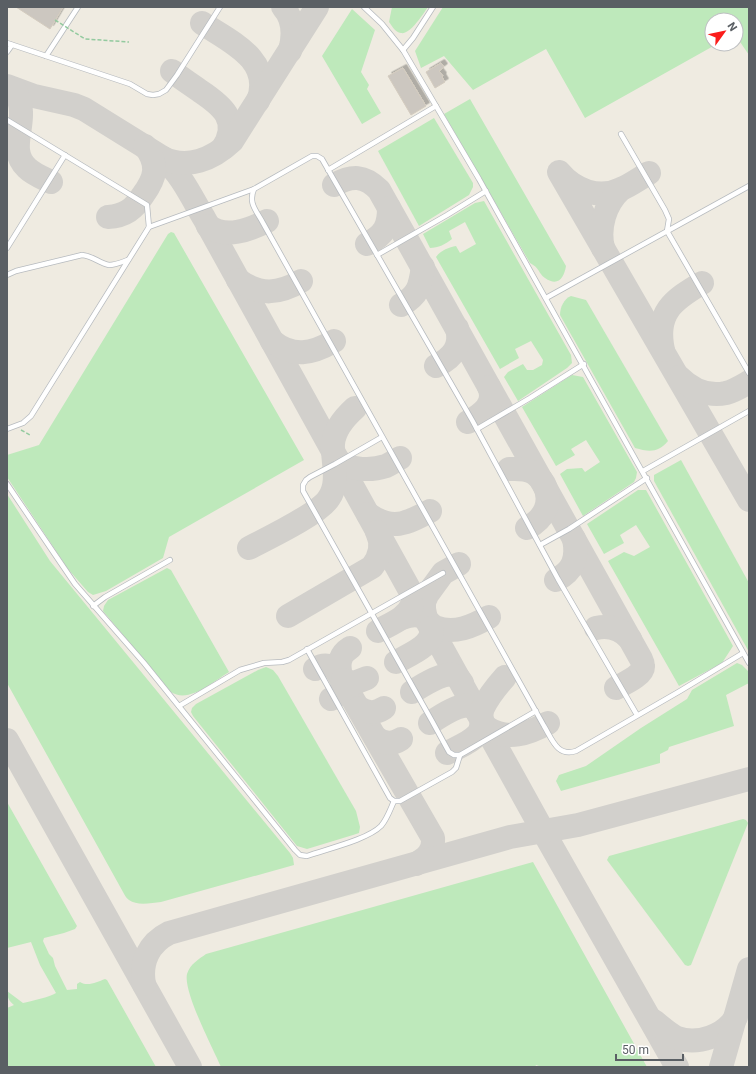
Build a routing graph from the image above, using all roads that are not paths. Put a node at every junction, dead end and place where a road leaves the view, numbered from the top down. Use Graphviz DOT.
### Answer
graph roads {
  1 [pos="78,7"];
  2 [pos="220,7"];
  3 [pos="364,7"];
  4 [pos="434,7"];
  5 [pos="10,44"];
  6 [pos="403,50"];
  7 [pos="7,52"];
  8 [pos="46,56"];
  9 [pos="436,106"];
  10 [pos="7,120"];
  11 [pos="621,134"];
  12 [pos="65,155"];
  13 [pos="328,170"];
  14 [pos="749,186"];
  15 [pos="254,189"];
  16 [pos="486,191"];
  17 [pos="148,227"];
  18 [pos="667,231"];
  19 [pos="7,248"];
  20 [pos="377,255"];
  21 [pos="128,260"];
  22 [pos="7,275"];
  23 [pos="546,298"];
  24 [pos="584,364"];
  25 [pos="749,373"];
  26 [pos="749,411"];
  27 [pos="7,429"];
  28 [pos="477,429"];
  29 [pos="382,436"];
  30 [pos="643,472"];
  31 [pos="647,478"];
  32 [pos="7,484"];
  33 [pos="540,545"];
  34 [pos="170,560"];
  35 [pos="443,573"];
  36 [pos="93,606"];
  37 [pos="372,614"];
  38 [pos="307,649"];
  39 [pos="743,653"];
  40 [pos="749,663"];
  41 [pos="179,706"];
  42 [pos="536,711"];
  43 [pos="636,715"];
  44 [pos="460,755"];
  45 [pos="394,801"];
  1 -- 8 [label="lane"];
  2 -- 8 [label="lane"];
  3 -- 6 [label="lane"];
  4 -- 6 [label="lane"];
  5 -- 7 [label="lane"];
  5 -- 8 [label="lane"];
  6 -- 9 [label="lane"];
  9 -- 13 [label="lane"];
  9 -- 16 [label="lane"];
  10 -- 12 [label="lane"];
  11 -- 18 [label="lane"];
  12 -- 17 [label="lane"];
  12 -- 19 [label="lane"];
  13 -- 15 [label="lane"];
  13 -- 20 [label="lane"];
  14 -- 18 [label="lane"];
  15 -- 17 [label="lane"];
  15 -- 29 [label="lane"];
  16 -- 20 [label="lane"];
  16 -- 23 [label="lane"];
  17 -- 21 [label="lane"];
  18 -- 23 [label="lane"];
  18 -- 25 [label="lane"];
  20 -- 28 [label="lane"];
  21 -- 22 [label="lane"];
  21 -- 27 [label="lane"];
  23 -- 24 [label="lane"];
  24 -- 28 [label="lane"];
  24 -- 30 [label="lane"];
  26 -- 30 [label="lane"];
  28 -- 33 [label="lane"];
  29 -- 37 [label="lane"];
  29 -- 42 [label="lane"];
  30 -- 31 [label="lane"];
  31 -- 33 [label="lane"];
  31 -- 39 [label="lane"];
  32 -- 36 [label="lane"];
  33 -- 43 [label="lane"];
  34 -- 36 [label="lane"];
  35 -- 37 [label="lane"];
  36 -- 41 [label="lane"];
  37 -- 38 [label="lane"];
  37 -- 44 [label="lane"];
  38 -- 41 [label="lane"];
  38 -- 45 [label="lane"];
  39 -- 40 [label="lane"];
  39 -- 43 [label="lane"];
  41 -- 45 [label="lane"];
  42 -- 43 [label="lane"];
  42 -- 44 [label="lane"];
  44 -- 45 [label="lane"];
}
